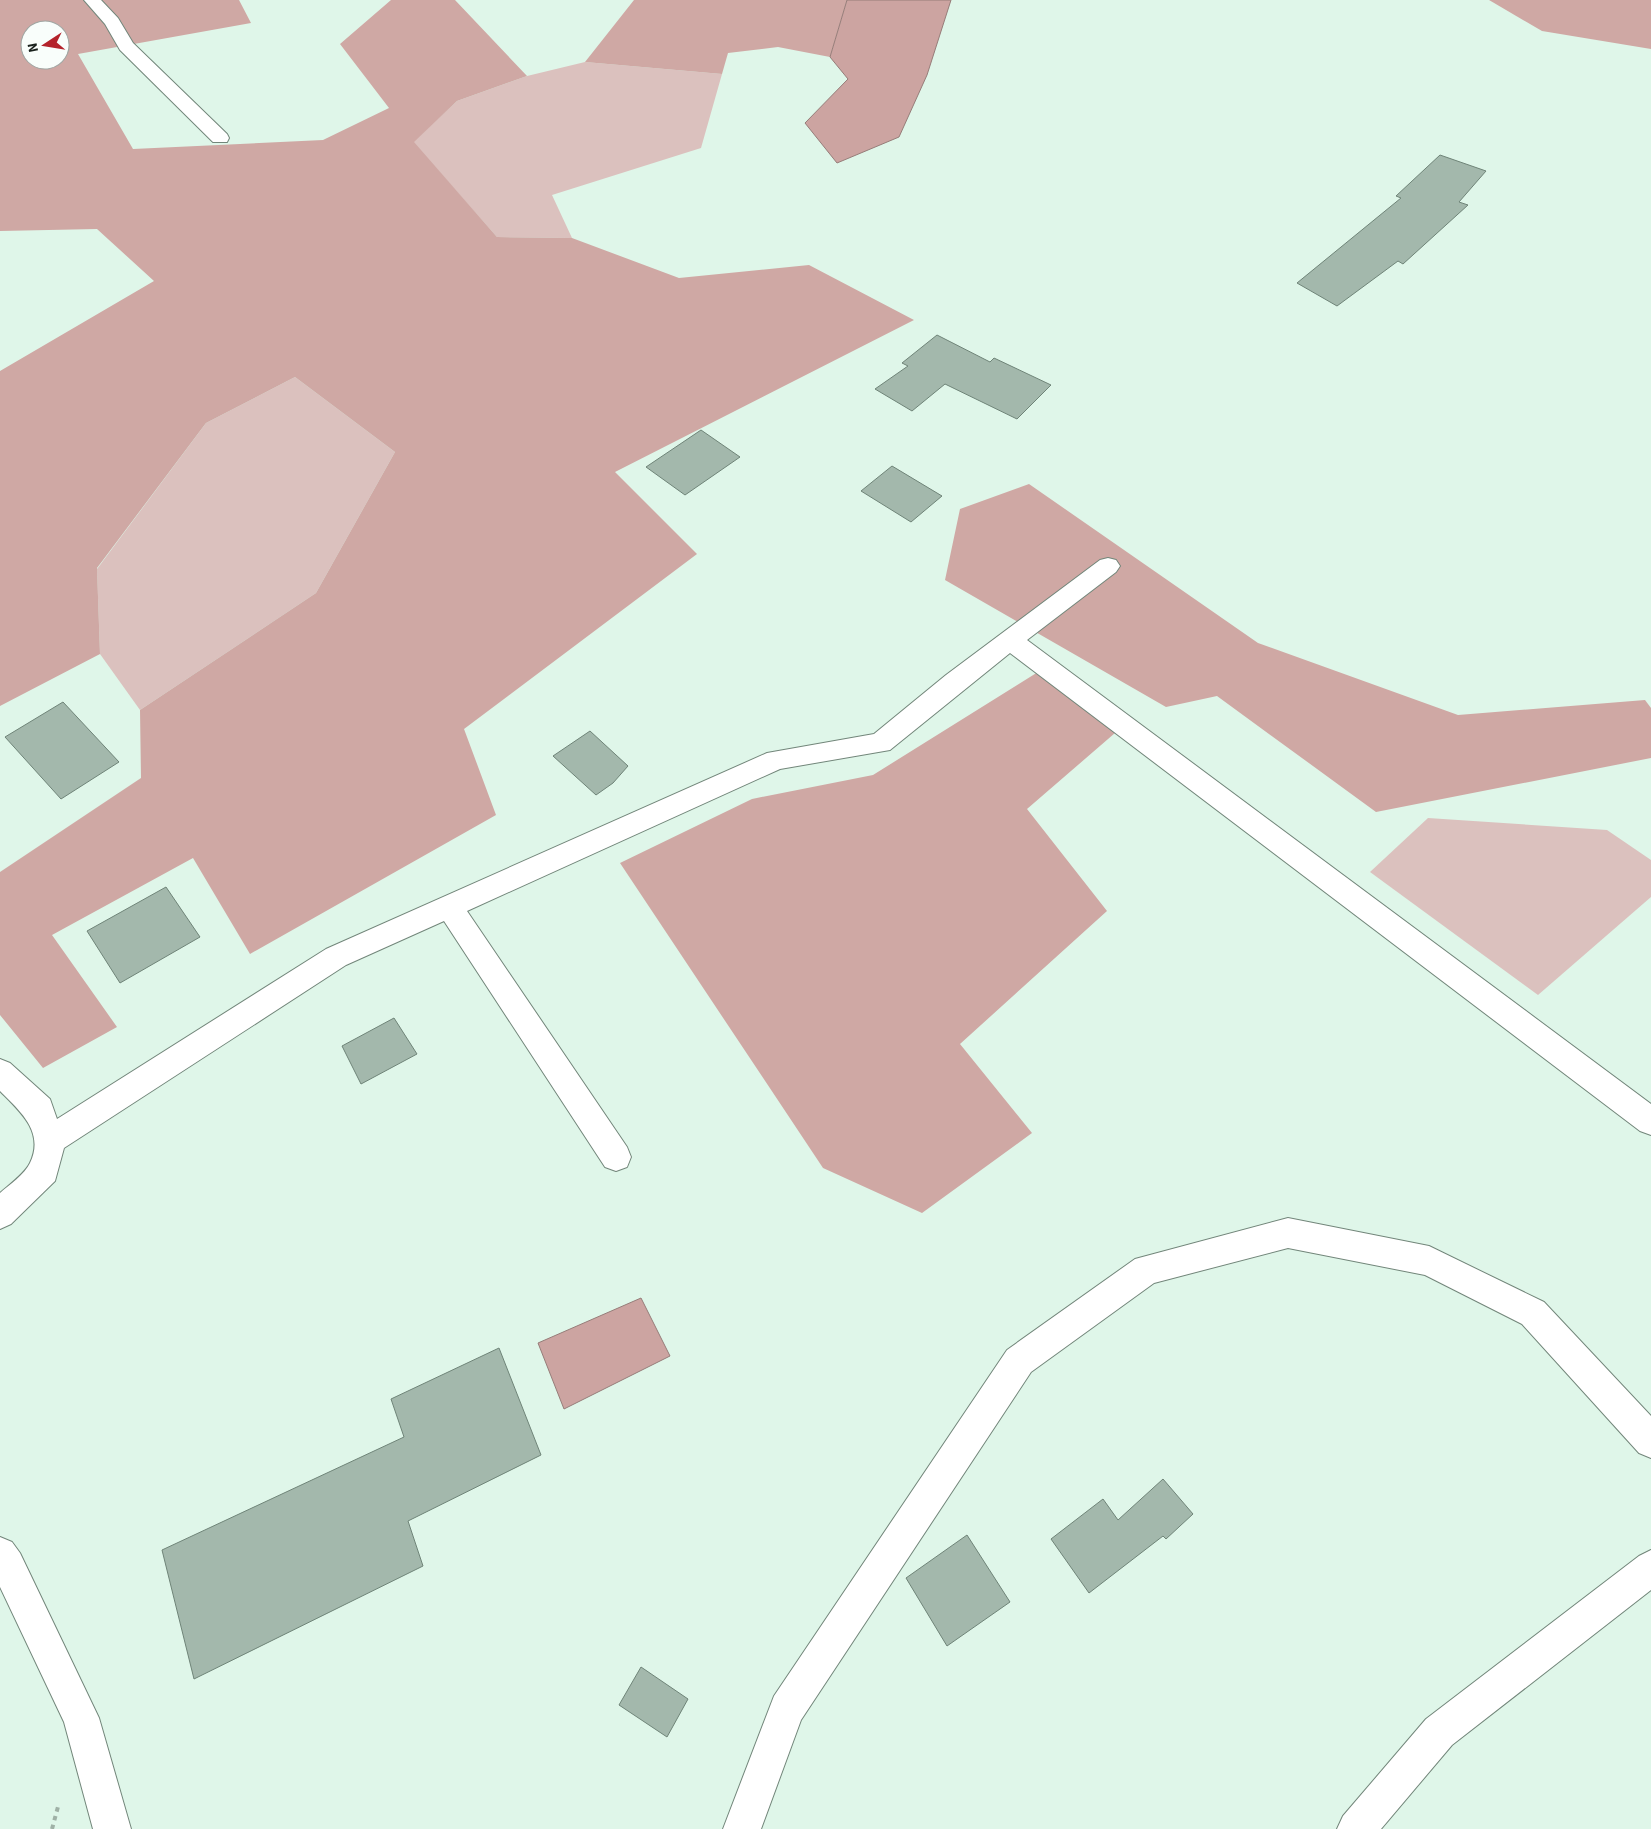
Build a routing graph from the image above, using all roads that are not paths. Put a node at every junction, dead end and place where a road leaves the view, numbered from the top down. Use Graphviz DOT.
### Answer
graph roads {
  1 [pos="92,0"];
  2 [pos="220,138"];
  3 [pos="1108,566"];
  4 [pos="1010,640"];
  5 [pos="449,906"];
  6 [pos="0,1072"];
  7 [pos="1651,1122"];
  8 [pos="50,1140"];
  9 [pos="616,1157"];
  10 [pos="0,1214"];
  11 [pos="1651,1441"];
  12 [pos="0,1554"];
  13 [pos="1651,1568"];
  14 [pos="112,1829"];
  15 [pos="742,1829"];
  16 [pos="1356,1829"];
  1 -- 2 [label="street"];
  3 -- 4 [label="street"];
  4 -- 5 [label="street"];
  4 -- 7 [label="street"];
  5 -- 8 [label="street"];
  5 -- 9 [label="street"];
  6 -- 8 [label="street"];
  8 -- 10 [label="street"];
  11 -- 15 [label="street"];
  12 -- 14 [label="street"];
  13 -- 16 [label="street"];
}
